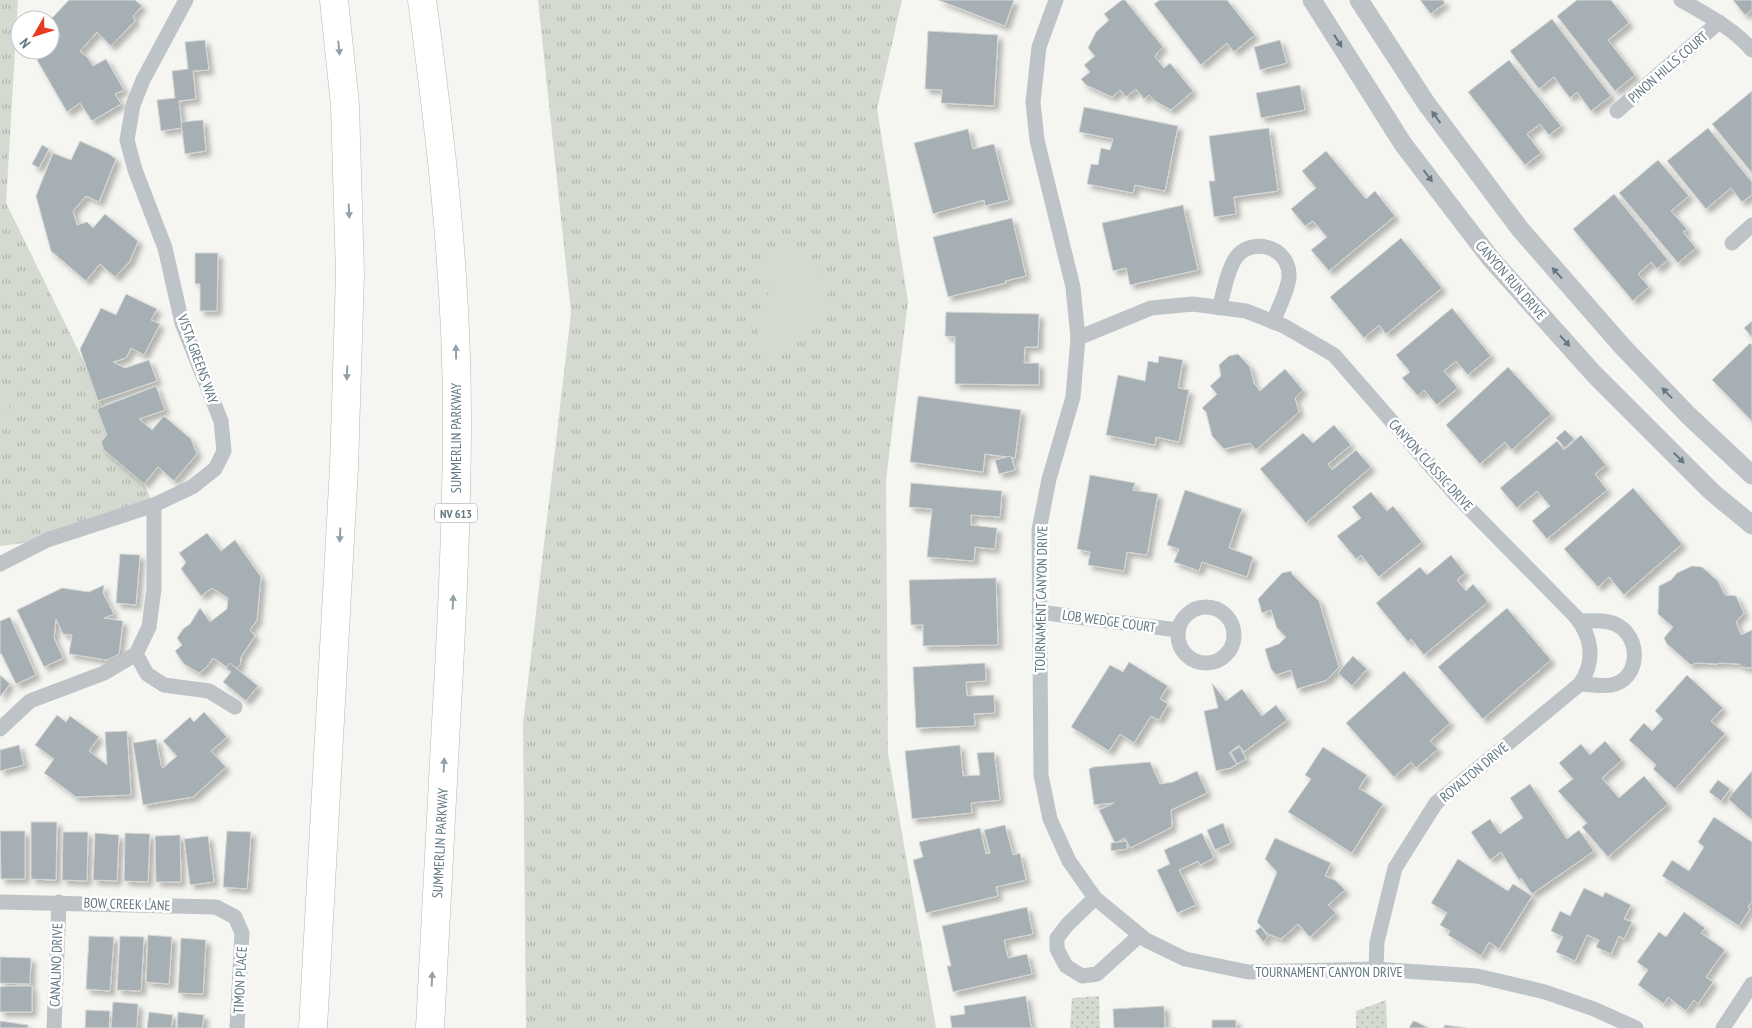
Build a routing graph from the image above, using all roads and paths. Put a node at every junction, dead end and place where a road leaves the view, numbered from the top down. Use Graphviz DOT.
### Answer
graph roads {
  1 [pos="186,0"];
  2 [pos="334,0"];
  3 [pos="422,0"];
  4 [pos="1056,0"];
  5 [pos="1312,0"];
  6 [pos="1359,0"];
  7 [pos="1681,0"];
  8 [pos="1719,22"];
  9 [pos="1752,50"];
  10 [pos="1617,111"];
  11 [pos="1752,225"];
  12 [pos="1732,243"];
  13 [pos="1219,308"];
  14 [pos="1273,322"];
  15 [pos="1078,338"];
  16 [pos="1752,475"];
  17 [pos="154,505"];
  18 [pos="1752,525"];
  19 [pos="0,564"];
  20 [pos="1039,612"];
  21 [pos="1579,621"];
  22 [pos="1178,630"];
  23 [pos="1591,652"];
  24 [pos="136,654"];
  25 [pos="1580,684"];
  26 [pos="234,707"];
  27 [pos="0,729"];
  28 [pos="1095,898"];
  29 [pos="0,902"];
  30 [pos="59,902"];
  31 [pos="242,933"];
  32 [pos="1140,935"];
  33 [pos="1376,969"];
  34 [pos="1752,984"];
  35 [pos="54,1028"];
  36 [pos="237,1028"];
  37 [pos="313,1028"];
  38 [pos="430,1028"];
  39 [pos="1636,1028"];
  40 [pos="1723,1028"];
  1 -- 17 [label="street, VISTA GREENS WAY"];
  2 -- 37 [label="highway, one-way"];
  38 -- 3 [label="highway, SUMMERLIN PARKWAY / NV 613, one-way"];
  4 -- 15 [label="street, TOURNAMENT CANYON DRIVE"];
  5 -- 18 [label="street, CANYON RUN DRIVE, one-way"];
  16 -- 6 [label="street, one-way"];
  7 -- 8 [label="street"];
  8 -- 9 [label="street"];
  8 -- 10 [label="street, PINON HILLS COURT"];
  11 -- 12 [label="street"];
  13 -- 14 [label="street, CANYON CLASSIC DRIVE"];
  13 -- 14 [label="street"];
  13 -- 15 [label="street, CANYON CLASSIC DRIVE"];
  14 -- 21 [label="street, CANYON CLASSIC DRIVE"];
  15 -- 20 [label="street, TOURNAMENT CANYON DRIVE"];
  17 -- 19 [label="street, VISTA GREENS WAY"];
  17 -- 24 [label="street"];
  20 -- 22 [label="street, LOB WEDGE COURT"];
  20 -- 28 [label="street, TOURNAMENT CANYON DRIVE"];
  21 -- 23 [label="street, CANYON CLASSIC DRIVE"];
  21 -- 25 [label="street"];
  23 -- 25 [label="street, ROYALTON DRIVE"];
  24 -- 26 [label="street"];
  24 -- 27 [label="street"];
  25 -- 33 [label="street, ROYALTON DRIVE"];
  28 -- 32 [label="street, TOURNAMENT CANYON DRIVE"];
  28 -- 32 [label="street"];
  29 -- 30 [label="street, BOW CREEK LANE"];
  30 -- 31 [label="street, BOW CREEK LANE"];
  30 -- 35 [label="street, CANALINO DRIVE"];
  31 -- 36 [label="street, TIMON PLACE"];
  32 -- 33 [label="street, TOURNAMENT CANYON DRIVE"];
  33 -- 39 [label="street, TOURNAMENT CANYON DRIVE"];
  34 -- 40 [label="street"];
}
